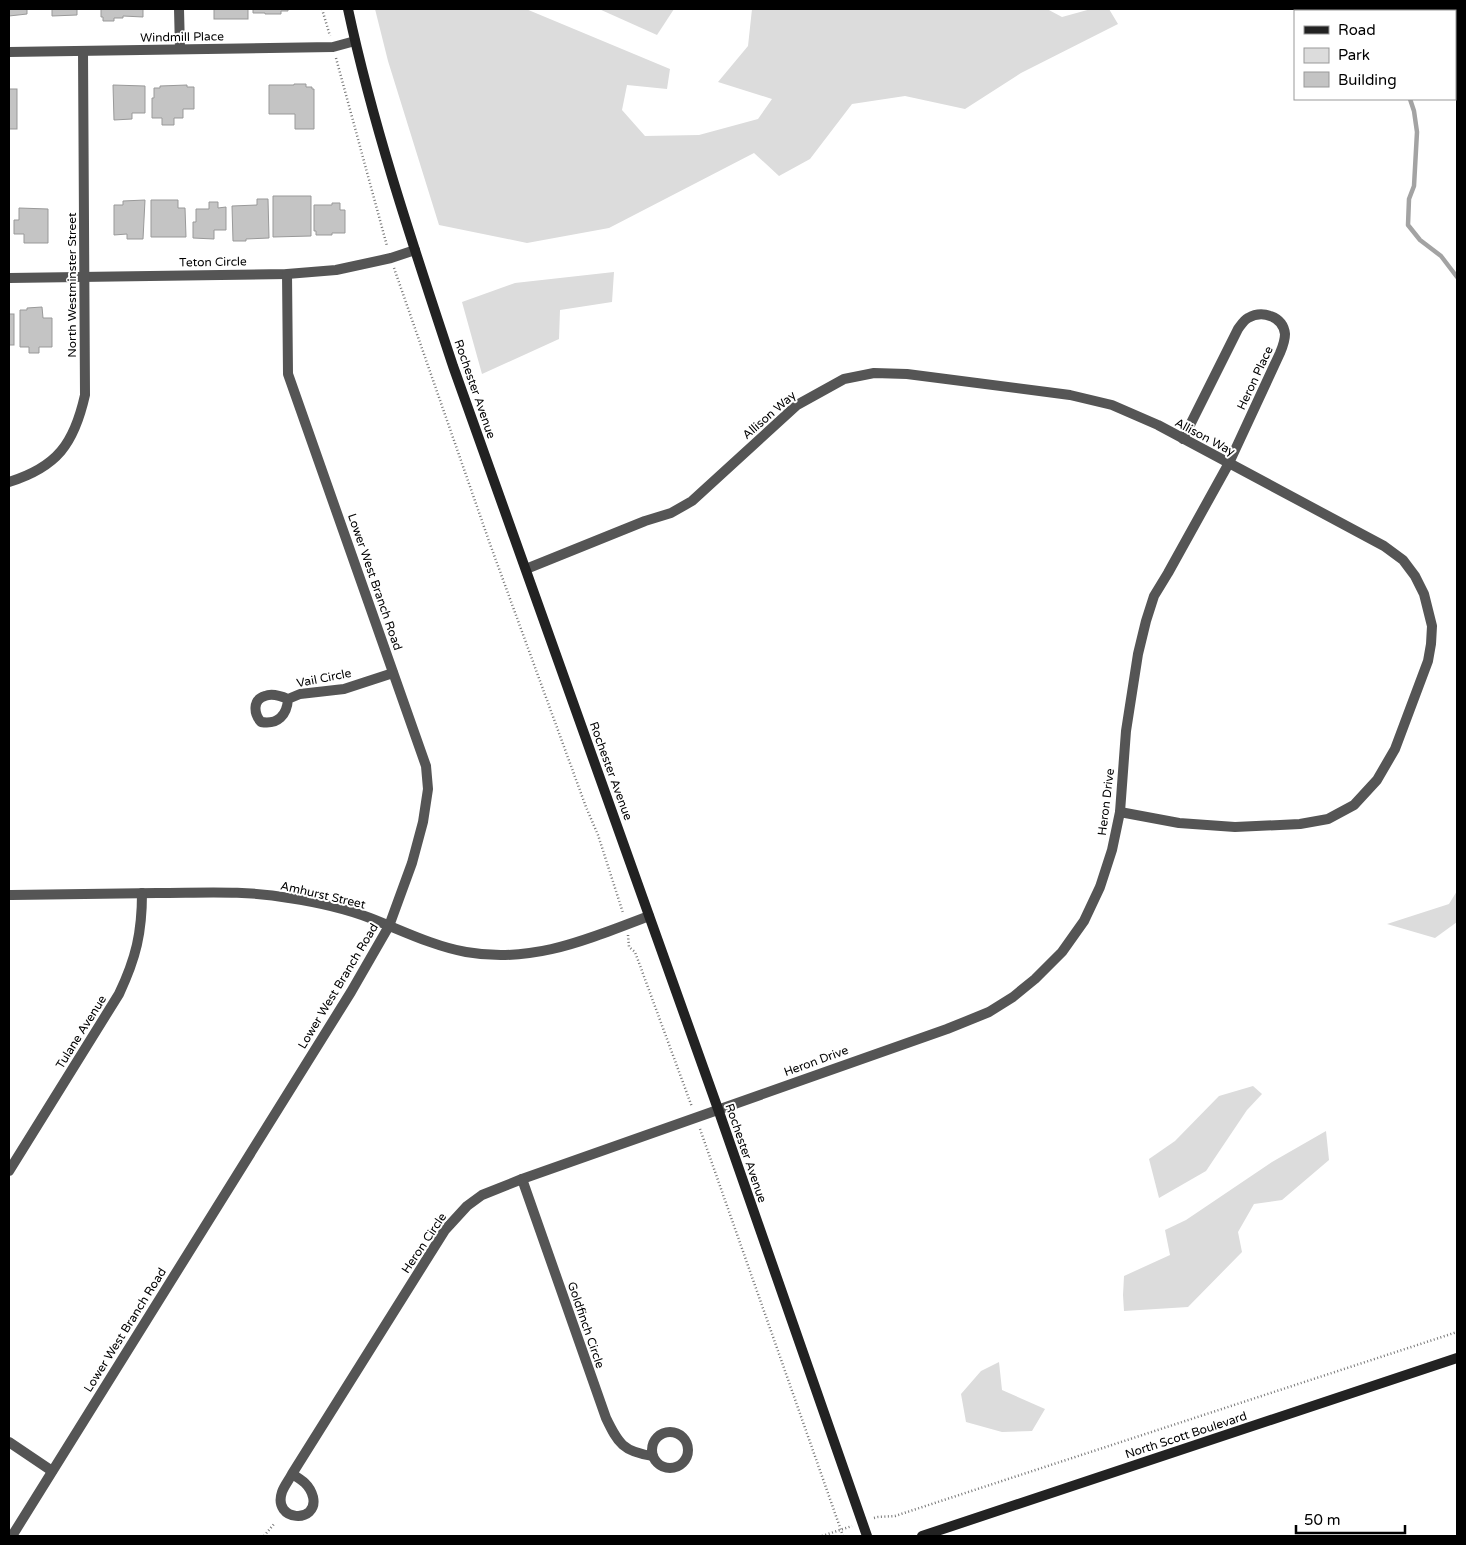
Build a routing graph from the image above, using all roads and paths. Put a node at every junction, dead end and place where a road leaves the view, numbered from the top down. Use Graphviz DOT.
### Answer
graph roads {
  1 [pos="179,9"];
  2 [pos="322,9"];
  3 [pos="348,9"];
  4 [pos="354,40"];
  5 [pos="333,47"];
  6 [pos="180,49"];
  7 [pos="83,51"];
  8 [pos="9,52"];
  9 [pos="415,250"];
  10 [pos="391,258"];
  11 [pos="287,274"];
  12 [pos="85,276"];
  13 [pos="9,278"];
  14 [pos="1183,439"];
  15 [pos="1229,463"];
  16 [pos="9,482"];
  17 [pos="526,569"];
  18 [pos="393,672"];
  19 [pos="288,699"];
  20 [pos="1120,812"];
  21 [pos="142,893"];
  22 [pos="9,895"];
  23 [pos="649,916"];
  24 [pos="627,924"];
  25 [pos="389,926"];
  26 [pos="718,1110"];
  27 [pos="696,1117"];
  28 [pos="9,1171"];
  29 [pos="522,1179"];
  30 [pos="1457,1332"];
  31 [pos="1457,1358"];
  32 [pos="9,1442"];
  33 [pos="653,1456"];
  34 [pos="52,1471"];
  35 [pos="292,1474"];
  36 [pos="862,1522"];
  37 [pos="274,1524"];
  38 [pos="841,1530"];
  39 [pos="12,1536"];
  40 [pos="264,1536"];
  41 [pos="822,1536"];
  42 [pos="843,1536"];
  43 [pos="866,1536"];
  44 [pos="922,1536"];
  1 -- 6 [label="street"];
  2 -- 5 [label="path"];
  3 -- 4 [label="main road, Rochester Avenue"];
  4 -- 5 [label="street, Windmill Place"];
  4 -- 9 [label="main road, Rochester Avenue"];
  5 -- 6 [label="street, Windmill Place"];
  5 -- 10 [label="path"];
  6 -- 7 [label="street, Windmill Place"];
  7 -- 8 [label="street, Windmill Place"];
  7 -- 12 [label="street, North Westminster Street"];
  9 -- 10 [label="street, Teton Circle"];
  9 -- 17 [label="main road, Rochester Avenue"];
  10 -- 11 [label="street, Teton Circle"];
  10 -- 24 [label="path"];
  11 -- 12 [label="street, Teton Circle"];
  11 -- 18 [label="street, Lower West Branch Road"];
  12 -- 13 [label="street, Teton Circle"];
  12 -- 16 [label="street, North Westminster Street"];
  14 -- 15 [label="street, Allison Way"];
  14 -- 15 [label="street, Heron Place"];
  14 -- 17 [label="street, Allison Way"];
  15 -- 20 [label="street, Heron Drive"];
  15 -- 20 [label="street, Allison Way"];
  17 -- 23 [label="main road, Rochester Avenue"];
  18 -- 19 [label="street, Vail Circle"];
  18 -- 25 [label="street, Lower West Branch Road"];
  20 -- 26 [label="street, Heron Drive"];
  21 -- 22 [label="street, Amhurst Street"];
  21 -- 25 [label="street, Amhurst Street"];
  21 -- 28 [label="street, Tulane Avenue"];
  23 -- 24 [label="street, Amhurst Street"];
  23 -- 26 [label="main road, Rochester Avenue"];
  24 -- 25 [label="street, Amhurst Street"];
  24 -- 27 [label="path"];
  25 -- 34 [label="street, Lower West Branch Road"];
  26 -- 27 [label="street, Heron Circle"];
  26 -- 36 [label="main road, Rochester Avenue"];
  27 -- 29 [label="street, Heron Circle"];
  27 -- 38 [label="path"];
  29 -- 33 [label="street, Goldfinch Circle"];
  29 -- 35 [label="street, Heron Circle"];
  30 -- 36 [label="path"];
  31 -- 44 [label="main road, North Scott Boulevard"];
  32 -- 34 [label="street"];
  34 -- 39 [label="street, Lower West Branch Road"];
  36 -- 38 [label="path"];
  36 -- 43 [label="main road, Rochester Avenue"];
  37 -- 40 [label="path"];
  38 -- 41 [label="path"];
  38 -- 42 [label="path"];
}
